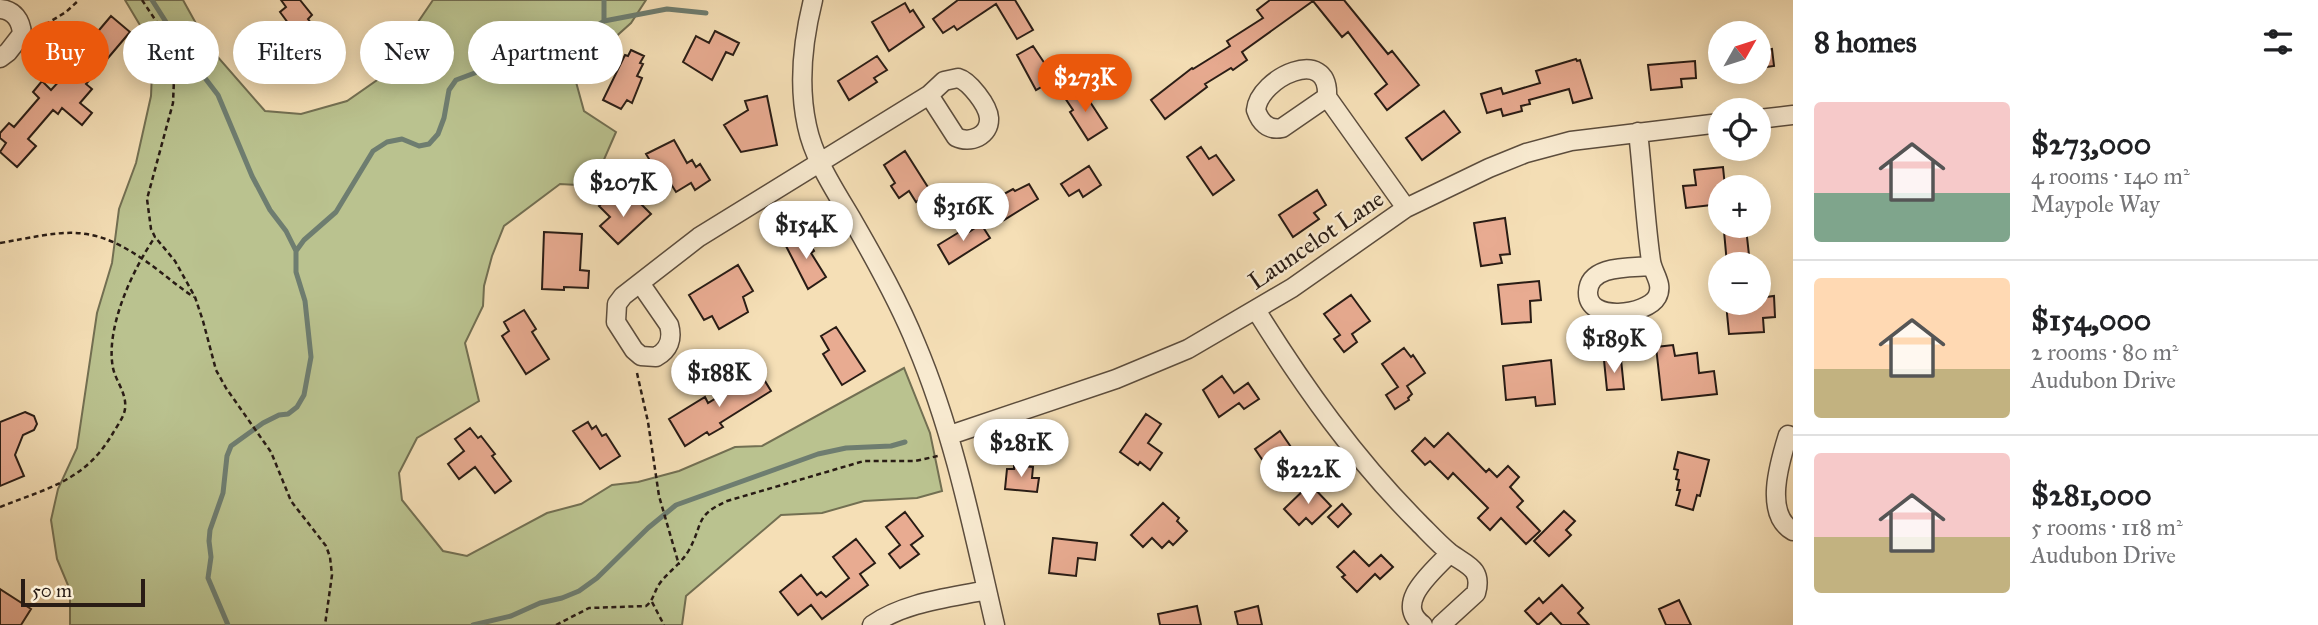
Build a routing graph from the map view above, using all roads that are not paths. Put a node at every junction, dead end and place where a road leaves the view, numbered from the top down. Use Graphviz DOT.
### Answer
graph roads {
  1 [pos="813,0"];
  2 [pos="0,9"];
  3 [pos="0,58"];
  4 [pos="929,95"];
  5 [pos="1327,97"];
  6 [pos="1793,115"];
  7 [pos="1771,118"];
  8 [pos="1708,124"];
  9 [pos="1638,132"];
  10 [pos="820,162"];
  11 [pos="1406,208"];
  12 [pos="1651,266"];
  13 [pos="640,283"];
  14 [pos="1256,310"];
  15 [pos="950,435"];
  16 [pos="1788,435"];
  17 [pos="1791,531"];
  18 [pos="1450,553"];
  19 [pos="987,590"];
  20 [pos="872,625"];
  21 [pos="995,625"];
  22 [pos="1423,625"];
  23 [pos="1441,625"];
  1 -- 10 [label="street"];
  2 -- 3 [label="street"];
  4 -- 10 [label="street"];
  5 -- 11 [label="street"];
  6 -- 7 [label="street"];
  8 -- 9 [label="street, Launcelot Lane"];
  9 -- 11 [label="street, Launcelot Lane"];
  9 -- 12 [label="street"];
  10 -- 13 [label="street"];
  10 -- 15 [label="street"];
  11 -- 14 [label="street, Launcelot Lane"];
  13 -- 13 [label="street"];
  14 -- 15 [label="street, Launcelot Lane"];
  14 -- 18 [label="street"];
  15 -- 19 [label="street"];
  16 -- 17 [label="street"];
  18 -- 22 [label="street"];
  18 -- 23 [label="street"];
  19 -- 20 [label="street"];
  19 -- 21 [label="street"];
}
